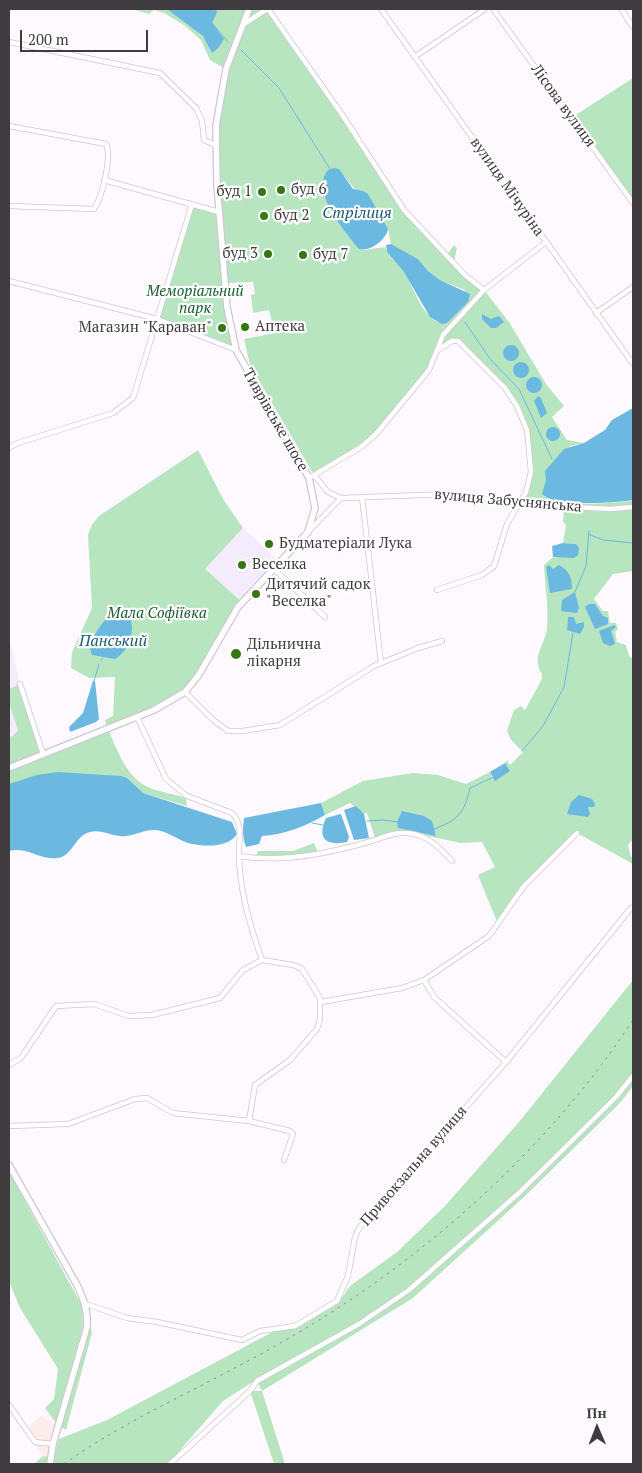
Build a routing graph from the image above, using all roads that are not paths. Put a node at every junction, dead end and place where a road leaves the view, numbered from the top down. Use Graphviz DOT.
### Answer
graph roads {
  1 [pos="249,9"];
  2 [pos="268,9"];
  3 [pos="381,9"];
  4 [pos="485,9"];
  5 [pos="493,9"];
  6 [pos="621,9"];
  7 [pos="242,24"];
  8 [pos="633,27"];
  9 [pos="9,42"];
  10 [pos="416,56"];
  11 [pos="9,126"];
  12 [pos="215,145"];
  13 [pos="104,180"];
  14 [pos="633,203"];
  15 [pos="192,204"];
  16 [pos="9,206"];
  17 [pos="219,212"];
  18 [pos="546,242"];
  19 [pos="9,281"];
  20 [pos="633,288"];
  21 [pos="484,290"];
  22 [pos="596,313"];
  23 [pos="157,319"];
  24 [pos="236,350"];
  25 [pos="438,350"];
  26 [pos="633,364"];
  27 [pos="9,448"];
  28 [pos="311,477"];
  29 [pos="362,497"];
  30 [pos="341,498"];
  31 [pos="517,504"];
  32 [pos="633,507"];
  33 [pos="308,532"];
  34 [pos="273,568"];
  35 [pos="437,590"];
  36 [pos="325,617"];
  37 [pos="442,641"];
  38 [pos="381,663"];
  39 [pos="20,684"];
  40 [pos="185,692"];
  41 [pos="137,717"];
  42 [pos="43,754"];
  43 [pos="9,768"];
  44 [pos="577,833"];
  45 [pos="239,856"];
  46 [pos="452,861"];
  47 [pos="631,908"];
  48 [pos="262,960"];
  49 [pos="424,980"];
  50 [pos="321,1002"];
  51 [pos="506,1062"];
  52 [pos="9,1065"];
  53 [pos="633,1076"];
  54 [pos="250,1121"];
  55 [pos="9,1126"];
  56 [pos="284,1160"];
  57 [pos="9,1165"];
  58 [pos="86,1304"];
  59 [pos="9,1405"];
  60 [pos="54,1444"];
  61 [pos="50,1464"];
  62 [pos="170,1464"];
  1 -- 7 [label="main road, Тиврівське шосе"];
  2 -- 7 [label="street"];
  2 -- 21 [label="street"];
  3 -- 10 [label="street, вулиця Мічуріна"];
  4 -- 10 [label="street"];
  5 -- 14 [label="street, Лісова вулиця"];
  6 -- 8 [label="street"];
  7 -- 12 [label="main road, Тиврівське шосе"];
  9 -- 12 [label="street"];
  10 -- 18 [label="street, вулиця Мічуріна"];
  11 -- 13 [label="street"];
  12 -- 17 [label="main road, Тиврівське шосе"];
  13 -- 15 [label="street"];
  13 -- 16 [label="street"];
  15 -- 17 [label="street"];
  15 -- 23 [label="street"];
  17 -- 24 [label="main road, Тиврівське шосе"];
  18 -- 21 [label="street"];
  18 -- 22 [label="street, вулиця Мічуріна"];
  19 -- 23 [label="street"];
  20 -- 22 [label="street"];
  21 -- 25 [label="street"];
  22 -- 26 [label="street, вулиця Мічуріна"];
  23 -- 24 [label="street"];
  23 -- 27 [label="street"];
  24 -- 28 [label="main road, Тиврівське шосе"];
  25 -- 28 [label="street"];
  25 -- 31 [label="street"];
  28 -- 30 [label="street"];
  28 -- 33 [label="main road, Тиврівське шосе"];
  29 -- 30 [label="street, вулиця Забуснянська"];
  29 -- 31 [label="street, вулиця Забуснянська"];
  29 -- 38 [label="street"];
  30 -- 33 [label="street"];
  31 -- 32 [label="street, вулиця Забуснянська"];
  31 -- 35 [label="street"];
  33 -- 34 [label="main road, Тиврівське шосе"];
  34 -- 36 [label="street"];
  34 -- 40 [label="main road, Тиврівське шосе"];
  37 -- 38 [label="street"];
  38 -- 40 [label="street"];
  39 -- 42 [label="street"];
  40 -- 41 [label="main road, Тиврівське шосе"];
  41 -- 42 [label="main road, Тиврівське шосе"];
  41 -- 45 [label="street"];
  42 -- 43 [label="main road, Тиврівське шосе"];
  44 -- 49 [label="street"];
  45 -- 46 [label="street"];
  45 -- 48 [label="street"];
  47 -- 51 [label="street, Привокзальна вулиця"];
  48 -- 50 [label="street"];
  48 -- 52 [label="street"];
  49 -- 50 [label="street"];
  49 -- 51 [label="street"];
  50 -- 54 [label="street"];
  51 -- 58 [label="street, Привокзальна вулиця"];
  53 -- 62 [label="street"];
  54 -- 55 [label="street"];
  54 -- 56 [label="street"];
  57 -- 58 [label="main road"];
  58 -- 60 [label="main road"];
  59 -- 60 [label="street"];
  60 -- 61 [label="main road"];
}
